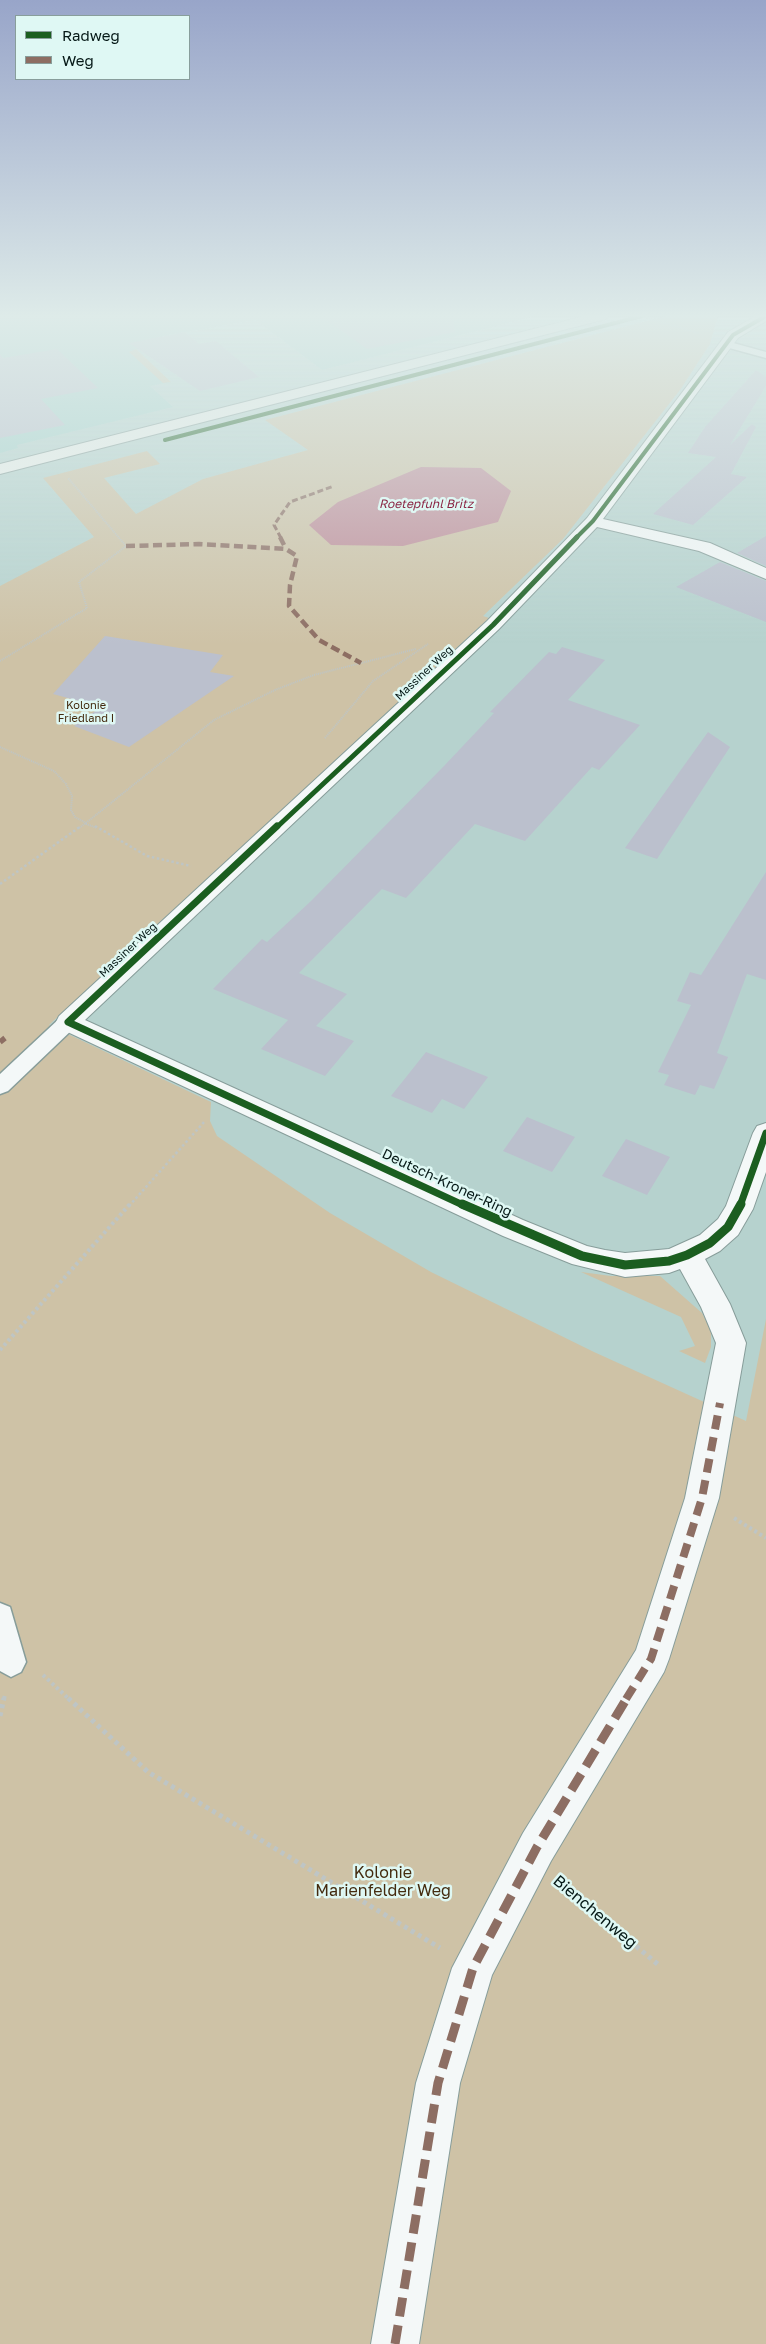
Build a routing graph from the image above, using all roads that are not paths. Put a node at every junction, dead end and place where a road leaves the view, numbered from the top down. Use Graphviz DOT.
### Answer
graph roads {
  1 [pos="170,425"];
  2 [pos="665,425"];
  3 [pos="0,468"];
  4 [pos="593,521"];
  5 [pos="766,574"];
  6 [pos="68,1022"];
  7 [pos="0,1086"];
  8 [pos="766,1133"];
  9 [pos="687,1255"];
  10 [pos="0,1617"];
  11 [pos="11,1662"];
  12 [pos="395,2344"];
  1 -- 3 [label="main road"];
  2 -- 4 [label="street, Massiner Weg"];
  4 -- 5 [label="street"];
  4 -- 6 [label="street, Massiner Weg"];
  6 -- 7 [label="lane"];
  6 -- 9 [label="street, Deutsch-Kroner-Ring"];
  8 -- 9 [label="street, Deutsch-Kroner-Ring"];
  9 -- 12 [label="street"];
  10 -- 11 [label="lane"];
}
